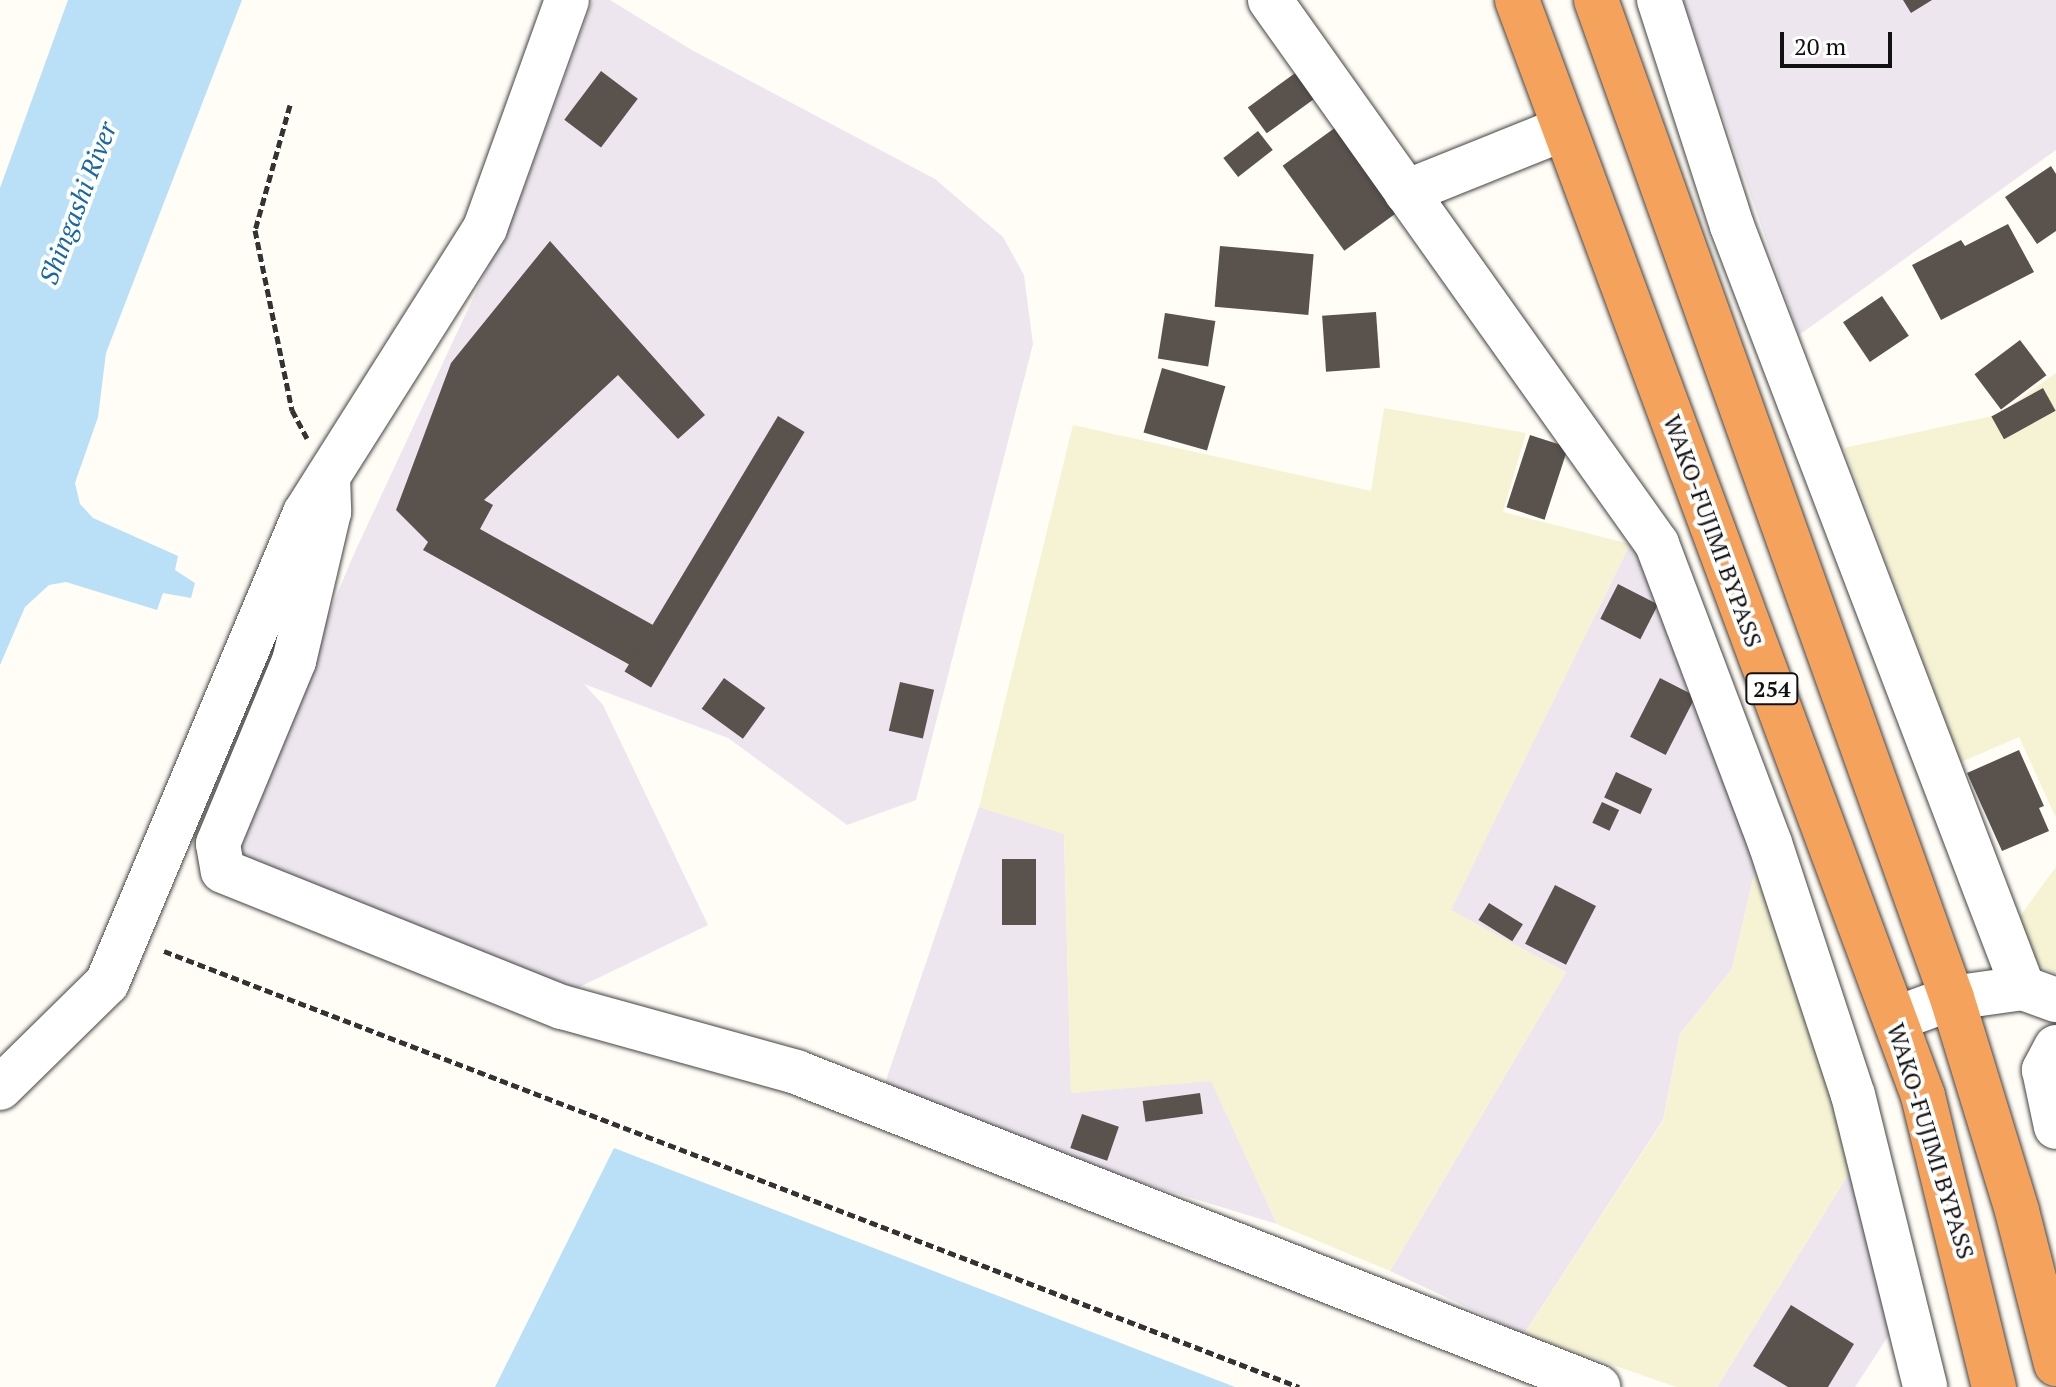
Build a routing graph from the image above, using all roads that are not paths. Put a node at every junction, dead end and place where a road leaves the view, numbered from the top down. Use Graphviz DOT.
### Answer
graph roads {
  1 [pos="567,0"];
  2 [pos="1270,0"];
  3 [pos="1517,0"];
  4 [pos="1596,0"];
  5 [pos="1659,0"];
  6 [pos="1563,129"];
  7 [pos="1406,192"];
  8 [pos="328,477"];
  9 [pos="2040,994"];
  10 [pos="1952,998"];
  11 [pos="1895,1019"];
  12 [pos="2056,1047"];
  13 [pos="0,1088"];
  14 [pos="2056,1127"];
  15 [pos="2056,1364"];
  16 [pos="1598,1387"];
  17 [pos="1925,1387"];
  18 [pos="1994,1387"];
  1 -- 8 [label="street"];
  2 -- 7 [label="street"];
  3 -- 6 [label="highway, WAKO-FUJIMI BYPASS / 254"];
  4 -- 10 [label="highway, 254"];
  5 -- 9 [label="street"];
  6 -- 7 [label="street"];
  6 -- 11 [label="highway, WAKO-FUJIMI BYPASS / 254"];
  7 -- 17 [label="street"];
  8 -- 13 [label="street"];
  8 -- 16 [label="street"];
  9 -- 10 [label="street"];
  10 -- 11 [label="street"];
  10 -- 15 [label="highway, 254"];
  11 -- 18 [label="highway, WAKO-FUJIMI BYPASS / 254"];
  12 -- 14 [label="street"];
}
